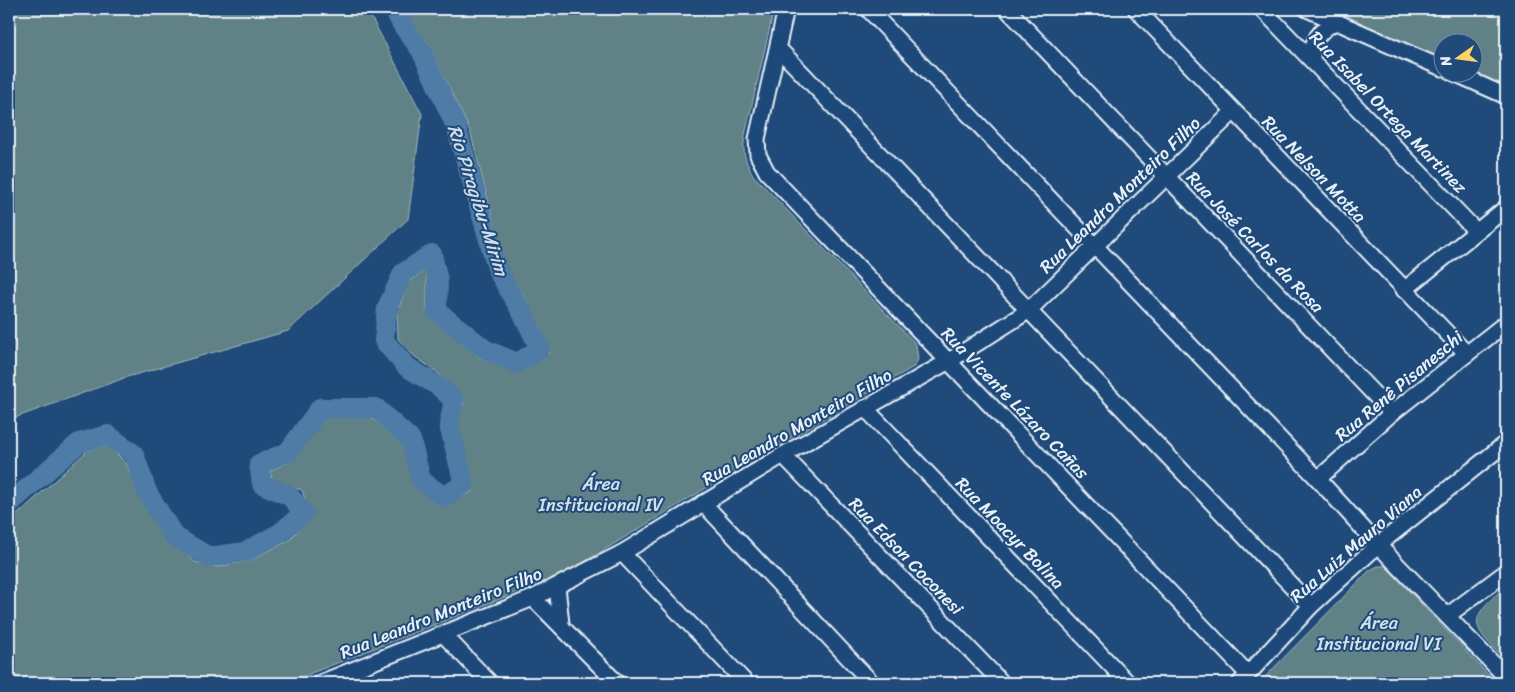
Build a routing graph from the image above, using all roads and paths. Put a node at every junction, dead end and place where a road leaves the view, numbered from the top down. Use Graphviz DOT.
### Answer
graph roads {
  1 [pos="786,9"];
  2 [pos="868,9"];
  3 [pos="1007,9"];
  4 [pos="1136,9"];
  5 [pos="1307,9"];
  6 [pos="1267,12"];
  7 [pos="1336,22"];
  8 [pos="778,48"];
  9 [pos="1312,59"];
  10 [pos="1432,64"];
  11 [pos="1474,82"];
  12 [pos="1506,96"];
  13 [pos="1233,112"];
  14 [pos="1167,176"];
  15 [pos="1506,208"];
  16 [pos="1476,231"];
  17 [pos="1096,247"];
  18 [pos="1404,290"];
  19 [pos="1028,311"];
  20 [pos="1506,323"];
  21 [pos="1467,354"];
  22 [pos="948,361"];
  23 [pos="865,408"];
  24 [pos="1392,414"];
  25 [pos="1506,443"];
  26 [pos="783,455"];
  27 [pos="1318,479"];
  28 [pos="703,503"];
  29 [pos="1378,546"];
  30 [pos="622,553"];
  31 [pos="1506,572"];
  32 [pos="557,586"];
  33 [pos="533,598"];
  34 [pos="1311,606"];
  35 [pos="1447,616"];
  36 [pos="561,624"];
  37 [pos="444,635"];
  38 [pos="350,671"];
  39 [pos="1506,677"];
  40 [pos="1244,679"];
  41 [pos="320,683"];
  42 [pos="362,683"];
  43 [pos="490,683"];
  44 [pos="617,683"];
  45 [pos="746,683"];
  46 [pos="872,683"];
  47 [pos="1002,683"];
  48 [pos="1128,683"];
  1 -- 8 [label="street"];
  2 -- 17 [label="street"];
  3 -- 14 [label="street, Rua José Carlos da Rosa"];
  4 -- 13 [label="street, Rua Nelson Motta"];
  5 -- 7 [label="street"];
  6 -- 9 [label="street, Rua Isabel Ortega Martinez"];
  7 -- 9 [label="street"];
  7 -- 10 [label="street"];
  8 -- 19 [label="street"];
  8 -- 22 [label="street, Rua Vicente Lázaro Cañas"];
  9 -- 16 [label="street, Rua Isabel Ortega Martinez"];
  11 -- 12 [label="street"];
  13 -- 14 [label="street, Rua Leandro Monteiro Filho"];
  13 -- 18 [label="street, Rua Nelson Motta"];
  14 -- 17 [label="street, Rua Leandro Monteiro Filho"];
  14 -- 24 [label="street, Rua José Carlos da Rosa"];
  15 -- 16 [label="street"];
  16 -- 18 [label="street"];
  17 -- 19 [label="street, Rua Leandro Monteiro Filho"];
  17 -- 27 [label="street"];
  18 -- 21 [label="street, Rua Nelson Motta"];
  19 -- 22 [label="street, Rua Leandro Monteiro Filho"];
  19 -- 34 [label="street"];
  20 -- 21 [label="street, Rua Renê Pisaneschi"];
  21 -- 24 [label="street, Rua Renê Pisaneschi"];
  22 -- 23 [label="street, Rua Leandro Monteiro Filho"];
  22 -- 40 [label="street, Rua Vicente Lázaro Cañas"];
  23 -- 26 [label="street, Rua Leandro Monteiro Filho"];
  23 -- 48 [label="street, Rua Moacyr Bolina"];
  24 -- 27 [label="street, Rua Renê Pisaneschi"];
  25 -- 29 [label="street, Rua Luiz Mauro Viana"];
  26 -- 28 [label="street, Rua Leandro Monteiro Filho"];
  26 -- 47 [label="street, Rua Edson Coconesi"];
  27 -- 29 [label="street"];
  28 -- 30 [label="street, Rua Leandro Monteiro Filho"];
  28 -- 46 [label="street"];
  29 -- 34 [label="street, Rua Luiz Mauro Viana"];
  29 -- 35 [label="street"];
  30 -- 32 [label="street, Rua Leandro Monteiro Filho"];
  30 -- 45 [label="street"];
  31 -- 35 [label="street"];
  32 -- 33 [label="street, Rua Leandro Monteiro Filho"];
  32 -- 36 [label="street"];
  33 -- 36 [label="street"];
  33 -- 37 [label="street, Rua Leandro Monteiro Filho"];
  34 -- 40 [label="street, Rua Luiz Mauro Viana"];
  35 -- 39 [label="street"];
  36 -- 44 [label="street"];
  37 -- 38 [label="street, Rua Leandro Monteiro Filho"];
  37 -- 43 [label="street"];
  38 -- 41 [label="street, Rua Leandro Monteiro Filho"];
  38 -- 42 [label="street"];
}
